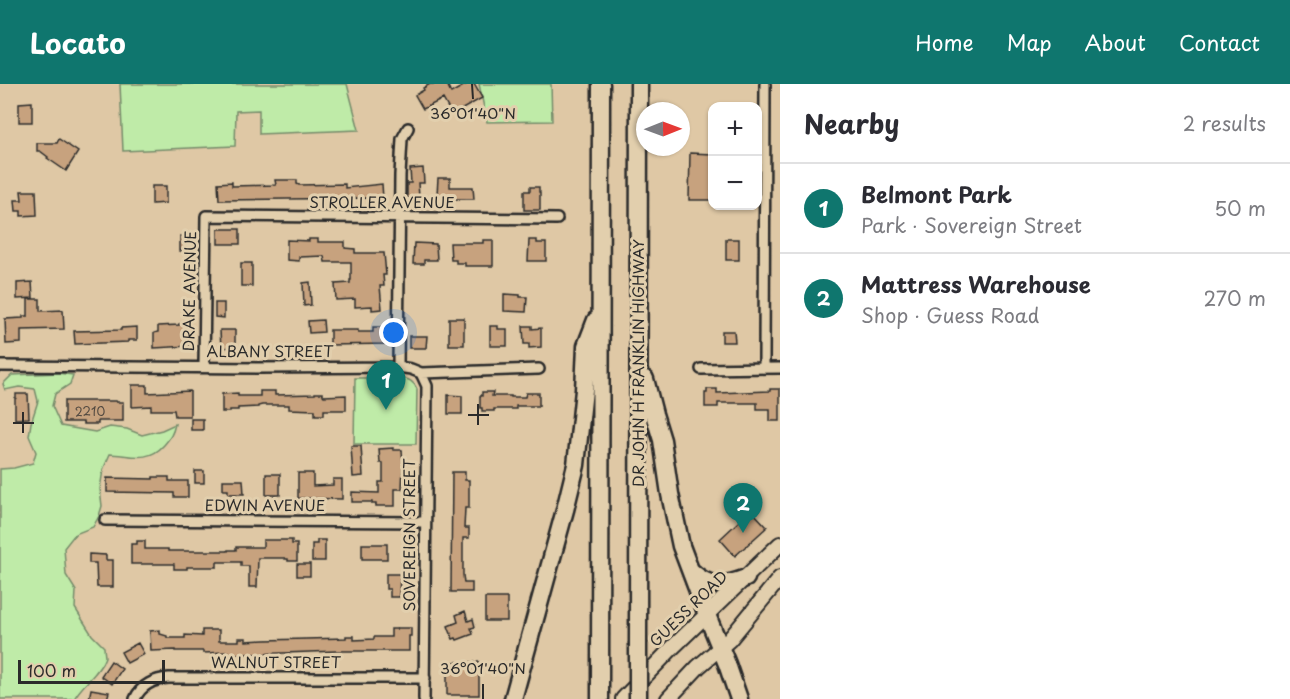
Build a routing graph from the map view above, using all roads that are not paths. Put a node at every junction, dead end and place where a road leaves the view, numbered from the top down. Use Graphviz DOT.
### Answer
graph roads {
  1 [pos="601,84"];
  2 [pos="639,84"];
  3 [pos="765,84"];
  4 [pos="408,128"];
  5 [pos="206,216"];
  6 [pos="400,218"];
  7 [pos="557,219"];
  8 [pos="600,311"];
  9 [pos="638,346"];
  10 [pos="0,366"];
  11 [pos="204,367"];
  12 [pos="398,367"];
  13 [pos="764,368"];
  14 [pos="780,368"];
  15 [pos="539,369"];
  16 [pos="701,369"];
  17 [pos="421,373"];
  18 [pos="105,520"];
  19 [pos="425,522"];
  20 [pos="780,544"];
  21 [pos="690,569"];
  22 [pos="746,578"];
  23 [pos="780,578"];
  24 [pos="707,615"];
  25 [pos="721,647"];
  26 [pos="424,678"];
  27 [pos="600,691"];
  28 [pos="135,699"];
  29 [pos="424,699"];
  30 [pos="513,699"];
  31 [pos="623,699"];
  32 [pos="638,699"];
  33 [pos="668,699"];
  34 [pos="739,699"];
  1 -- 8 [label="highway"];
  2 -- 9 [label="highway, DR JOHN H FRANKLIN HIGHWAY"];
  3 -- 13 [label="street"];
  4 -- 6 [label="street"];
  5 -- 6 [label="street, STROLLER AVENUE"];
  5 -- 11 [label="street, DRAKE AVENUE"];
  6 -- 7 [label="street, STROLLER AVENUE"];
  6 -- 12 [label="street"];
  8 -- 27 [label="highway"];
  8 -- 30 [label="highway"];
  9 -- 21 [label="highway"];
  9 -- 32 [label="highway, DR JOHN H FRANKLIN HIGHWAY, bridge"];
  10 -- 11 [label="street, ALBANY STREET"];
  11 -- 12 [label="street, ALBANY STREET"];
  12 -- 17 [label="street, ALBANY STREET"];
  13 -- 14 [label="street"];
  13 -- 16 [label="street"];
  15 -- 17 [label="street, ALBANY STREET"];
  17 -- 19 [label="street, SOVEREIGN STREET"];
  18 -- 19 [label="street, EDWIN AVENUE"];
  19 -- 26 [label="street, SOVEREIGN STREET"];
  20 -- 22 [label="main road, GUESS ROAD"];
  21 -- 22 [label="highway"];
  21 -- 24 [label="highway"];
  22 -- 24 [label="main road, GUESS ROAD"];
  23 -- 25 [label="main road"];
  24 -- 25 [label="highway"];
  24 -- 31 [label="main road, GUESS ROAD"];
  25 -- 33 [label="main road"];
  25 -- 34 [label="highway"];
  26 -- 28 [label="street, WALNUT STREET"];
  26 -- 29 [label="street, SOVEREIGN STREET"];
}
